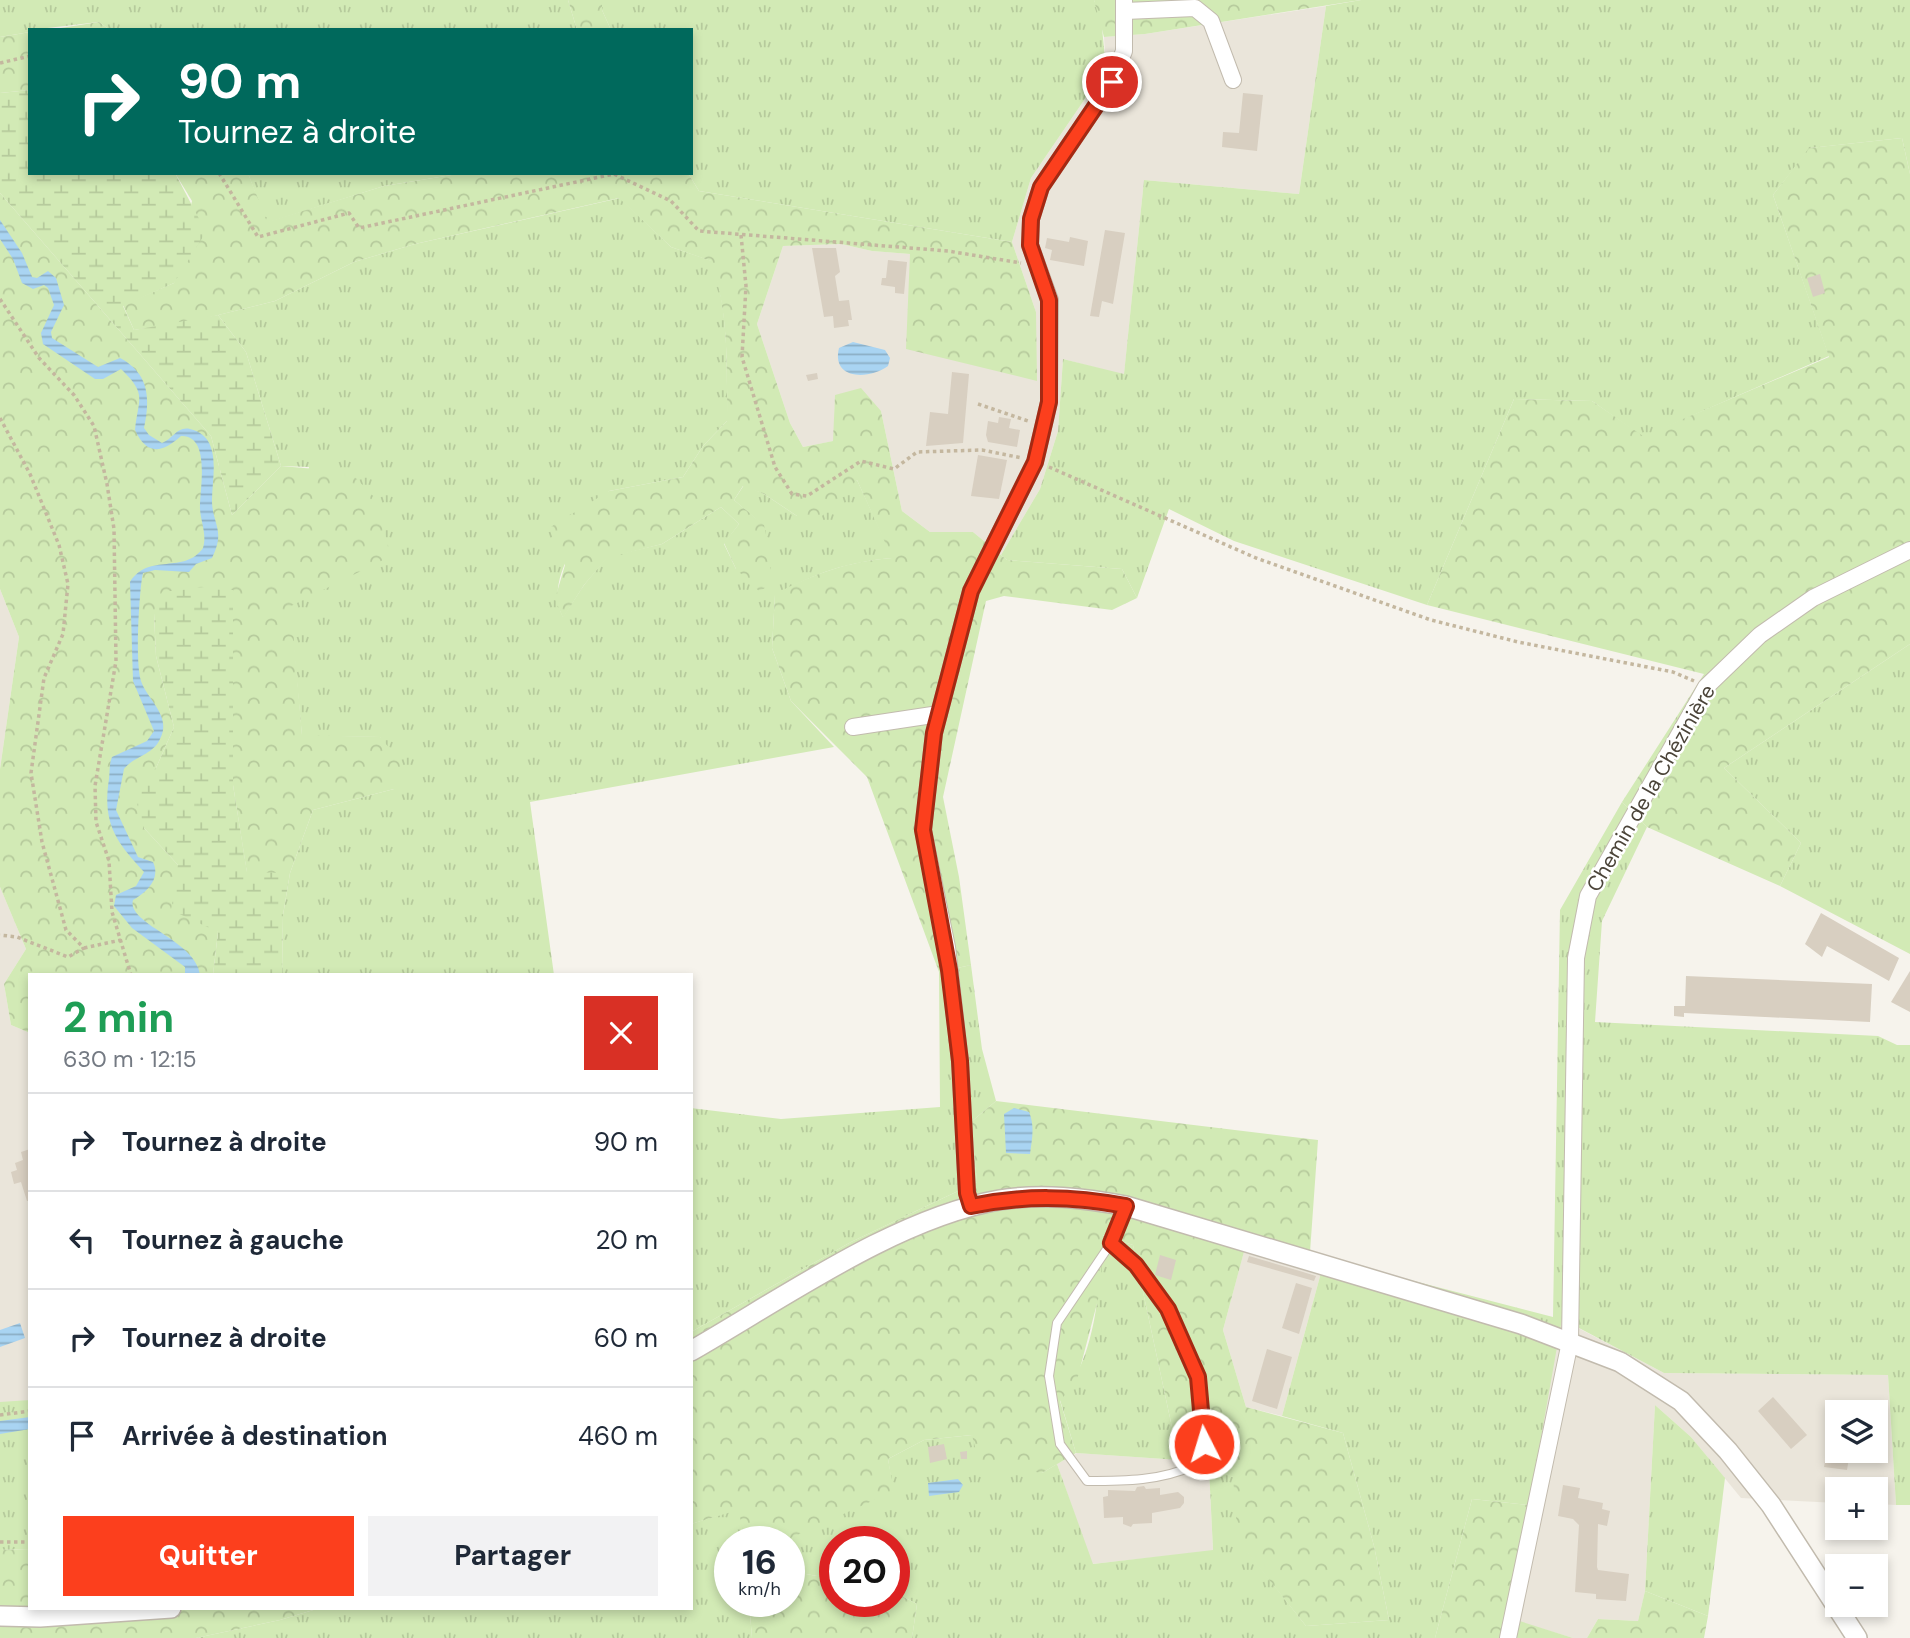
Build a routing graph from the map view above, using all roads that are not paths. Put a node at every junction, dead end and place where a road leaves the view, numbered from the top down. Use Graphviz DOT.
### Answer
graph roads {
  1 [pos="1125,6"];
  2 [pos="1233,80"];
  3 [pos="1910,550"];
  4 [pos="939,713"];
  5 [pos="853,727"];
  6 [pos="971,1206"];
  7 [pos="1126,1206"];
  8 [pos="1111,1243"];
  9 [pos="1570,1342"];
  10 [pos="693,1350"];
  11 [pos="145,1610"];
  12 [pos="0,1616"];
  13 [pos="1508,1638"];
  14 [pos="1857,1638"];
  1 -- 2 [label="street"];
  1 -- 4 [label="street"];
  3 -- 9 [label="street, Chemin de la Chézinière"];
  4 -- 5 [label="street"];
  4 -- 6 [label="street"];
  6 -- 7 [label="street"];
  6 -- 10 [label="street"];
  7 -- 8 [label="lane"];
  7 -- 9 [label="street"];
  8 -- 8 [label="lane"];
  9 -- 13 [label="street, Chemin de la Chézinière"];
  9 -- 14 [label="street"];
  11 -- 12 [label="street"];
}
